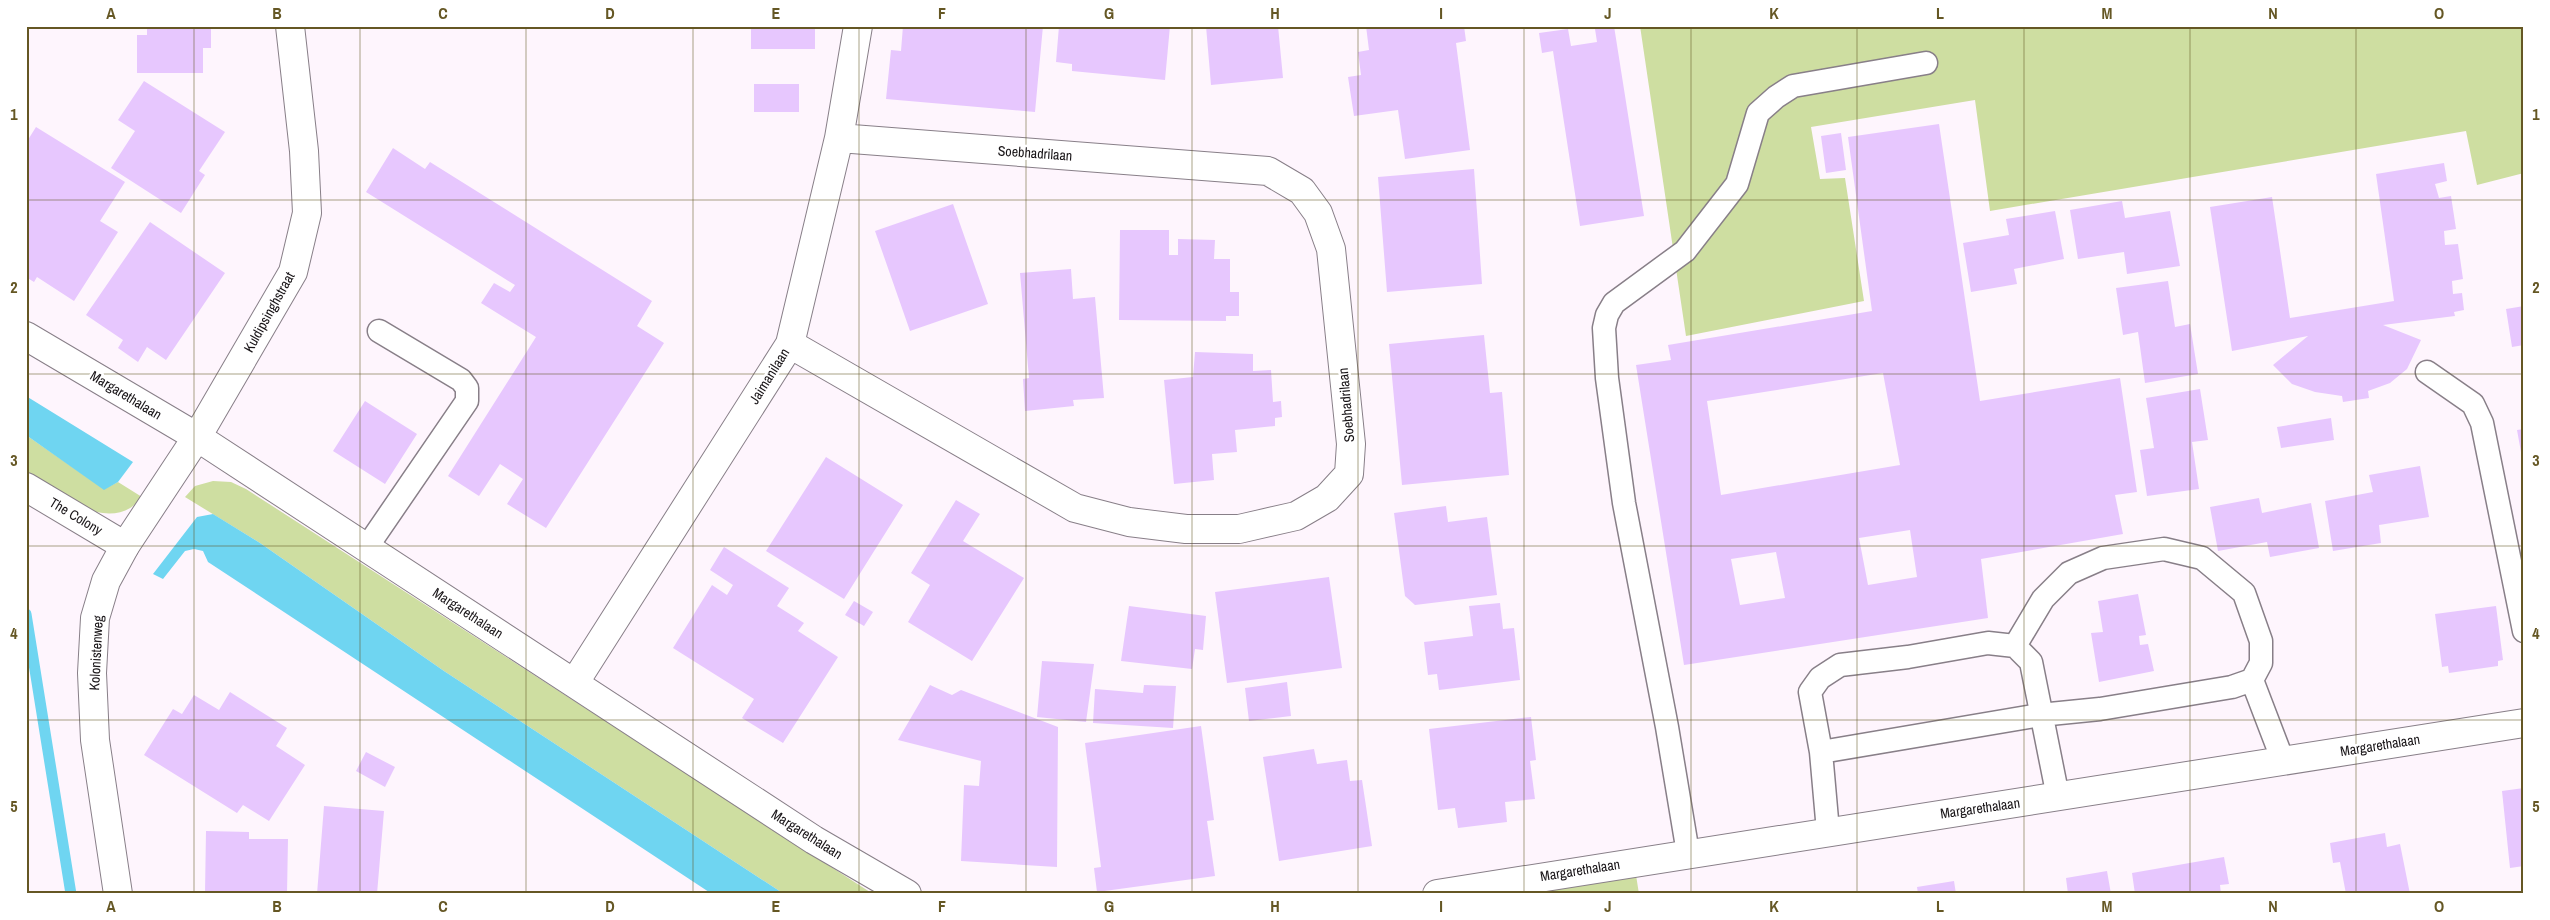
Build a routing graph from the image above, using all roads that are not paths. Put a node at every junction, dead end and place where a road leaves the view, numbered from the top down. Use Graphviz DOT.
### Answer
graph roads {
  1 [pos="290,26"];
  2 [pos="858,26"];
  3 [pos="1926,63"];
  4 [pos="839,138"];
  5 [pos="379,331"];
  6 [pos="26,336"];
  7 [pos="790,344"];
  8 [pos="2427,372"];
  9 [pos="197,437"];
  10 [pos="26,487"];
  11 [pos="124,546"];
  12 [pos="367,547"];
  13 [pos="2524,631"];
  14 [pos="2015,646"];
  15 [pos="2252,680"];
  16 [pos="575,682"];
  17 [pos="2040,715"];
  18 [pos="2524,723"];
  19 [pos="1821,752"];
  20 [pos="2283,761"];
  21 [pos="2058,797"];
  22 [pos="1828,831"];
  23 [pos="1688,853"];
  24 [pos="118,894"];
  25 [pos="907,894"];
  26 [pos="1437,894"];
  1 -- 9 [label="street, Kuldipsinghstraat"];
  2 -- 4 [label="street, Jaimanilaan"];
  3 -- 23 [label="lane"];
  4 -- 7 [label="street, Jaimanilaan"];
  4 -- 7 [label="street, Soebhadrilaan"];
  5 -- 12 [label="lane"];
  6 -- 9 [label="street, Margarethalaan"];
  7 -- 16 [label="street, Jaimanilaan"];
  8 -- 13 [label="lane"];
  9 -- 11 [label="street, Kolonistenweg"];
  9 -- 12 [label="street, Margarethalaan"];
  10 -- 11 [label="street, The Colony"];
  11 -- 24 [label="street, Kolonistenweg"];
  12 -- 16 [label="street, Margarethalaan"];
  14 -- 15 [label="lane"];
  14 -- 17 [label="lane"];
  14 -- 19 [label="lane"];
  15 -- 17 [label="lane"];
  15 -- 20 [label="lane"];
  16 -- 25 [label="street, Margarethalaan"];
  17 -- 19 [label="lane"];
  17 -- 21 [label="lane"];
  18 -- 20 [label="street, Margarethalaan"];
  19 -- 22 [label="lane"];
  20 -- 21 [label="street, Margarethalaan"];
  21 -- 22 [label="street, Margarethalaan"];
  22 -- 23 [label="street, Margarethalaan"];
  23 -- 26 [label="street, Margarethalaan"];
}
